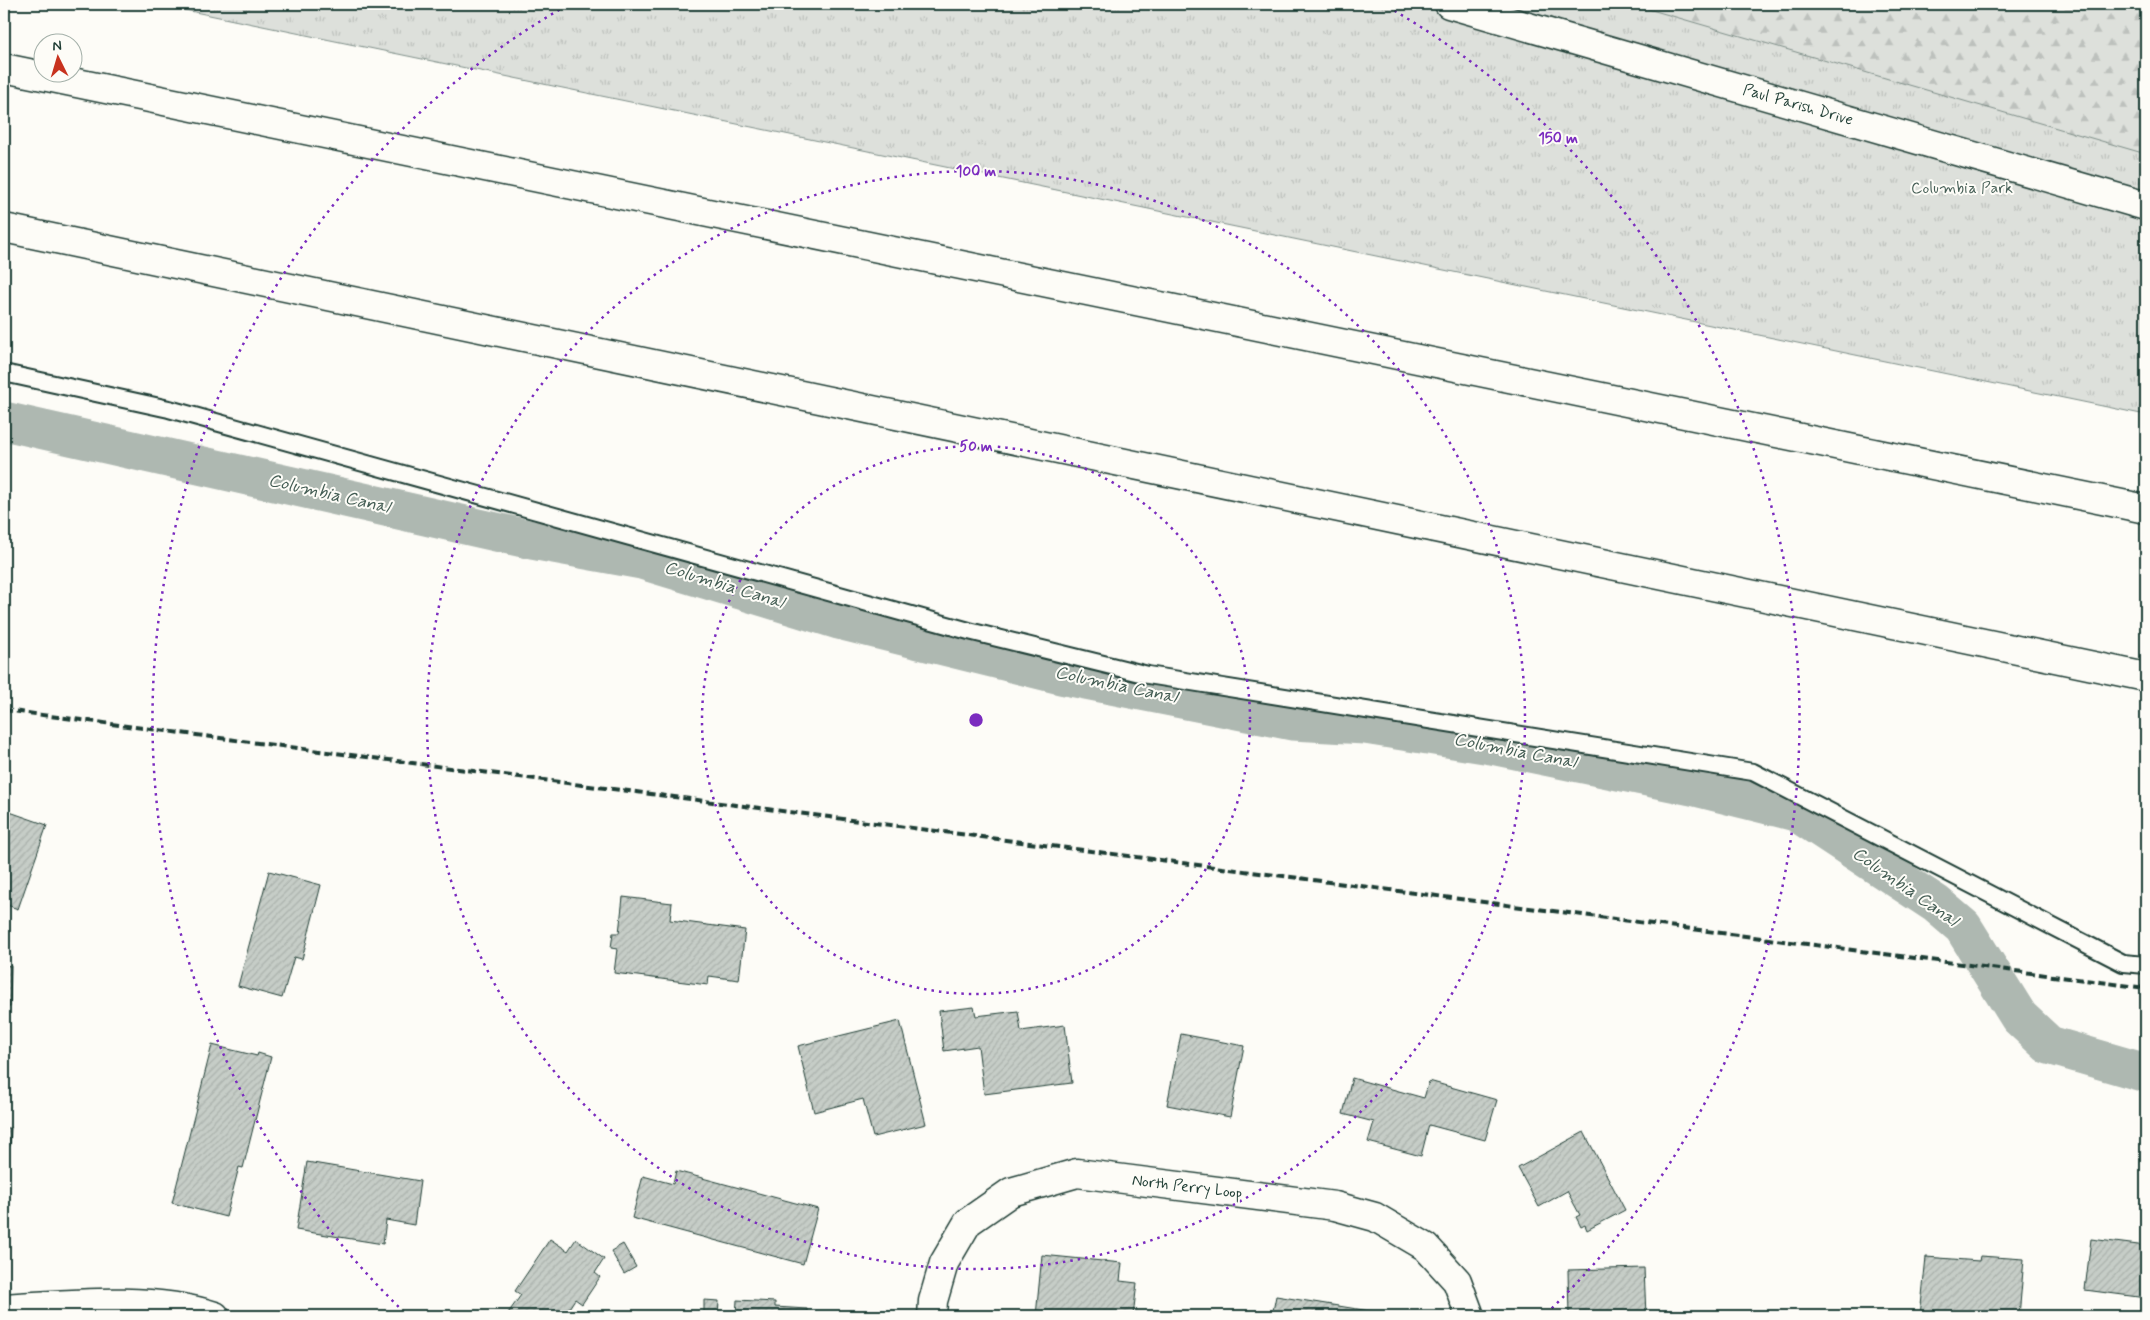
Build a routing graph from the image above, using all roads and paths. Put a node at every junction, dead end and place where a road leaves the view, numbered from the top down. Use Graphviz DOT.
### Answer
graph roads {
  1 [pos="1449,4"];
  2 [pos="4,68"];
  3 [pos="2146,206"];
  4 [pos="4,228"];
  5 [pos="4,372"];
  6 [pos="2146,509"];
  7 [pos="2146,677"];
  8 [pos="2146,965"];
  9 [pos="4,1308"];
  10 [pos="214,1316"];
  11 [pos="932,1316"];
  12 [pos="1470,1316"];
  1 -- 3 [label="main road, Paul Parish Drive"];
  2 -- 6 [label="main road"];
  4 -- 7 [label="main road"];
  5 -- 8 [label="lane"];
  9 -- 10 [label="main road"];
  11 -- 12 [label="main road, North Perry Loop"];
}
